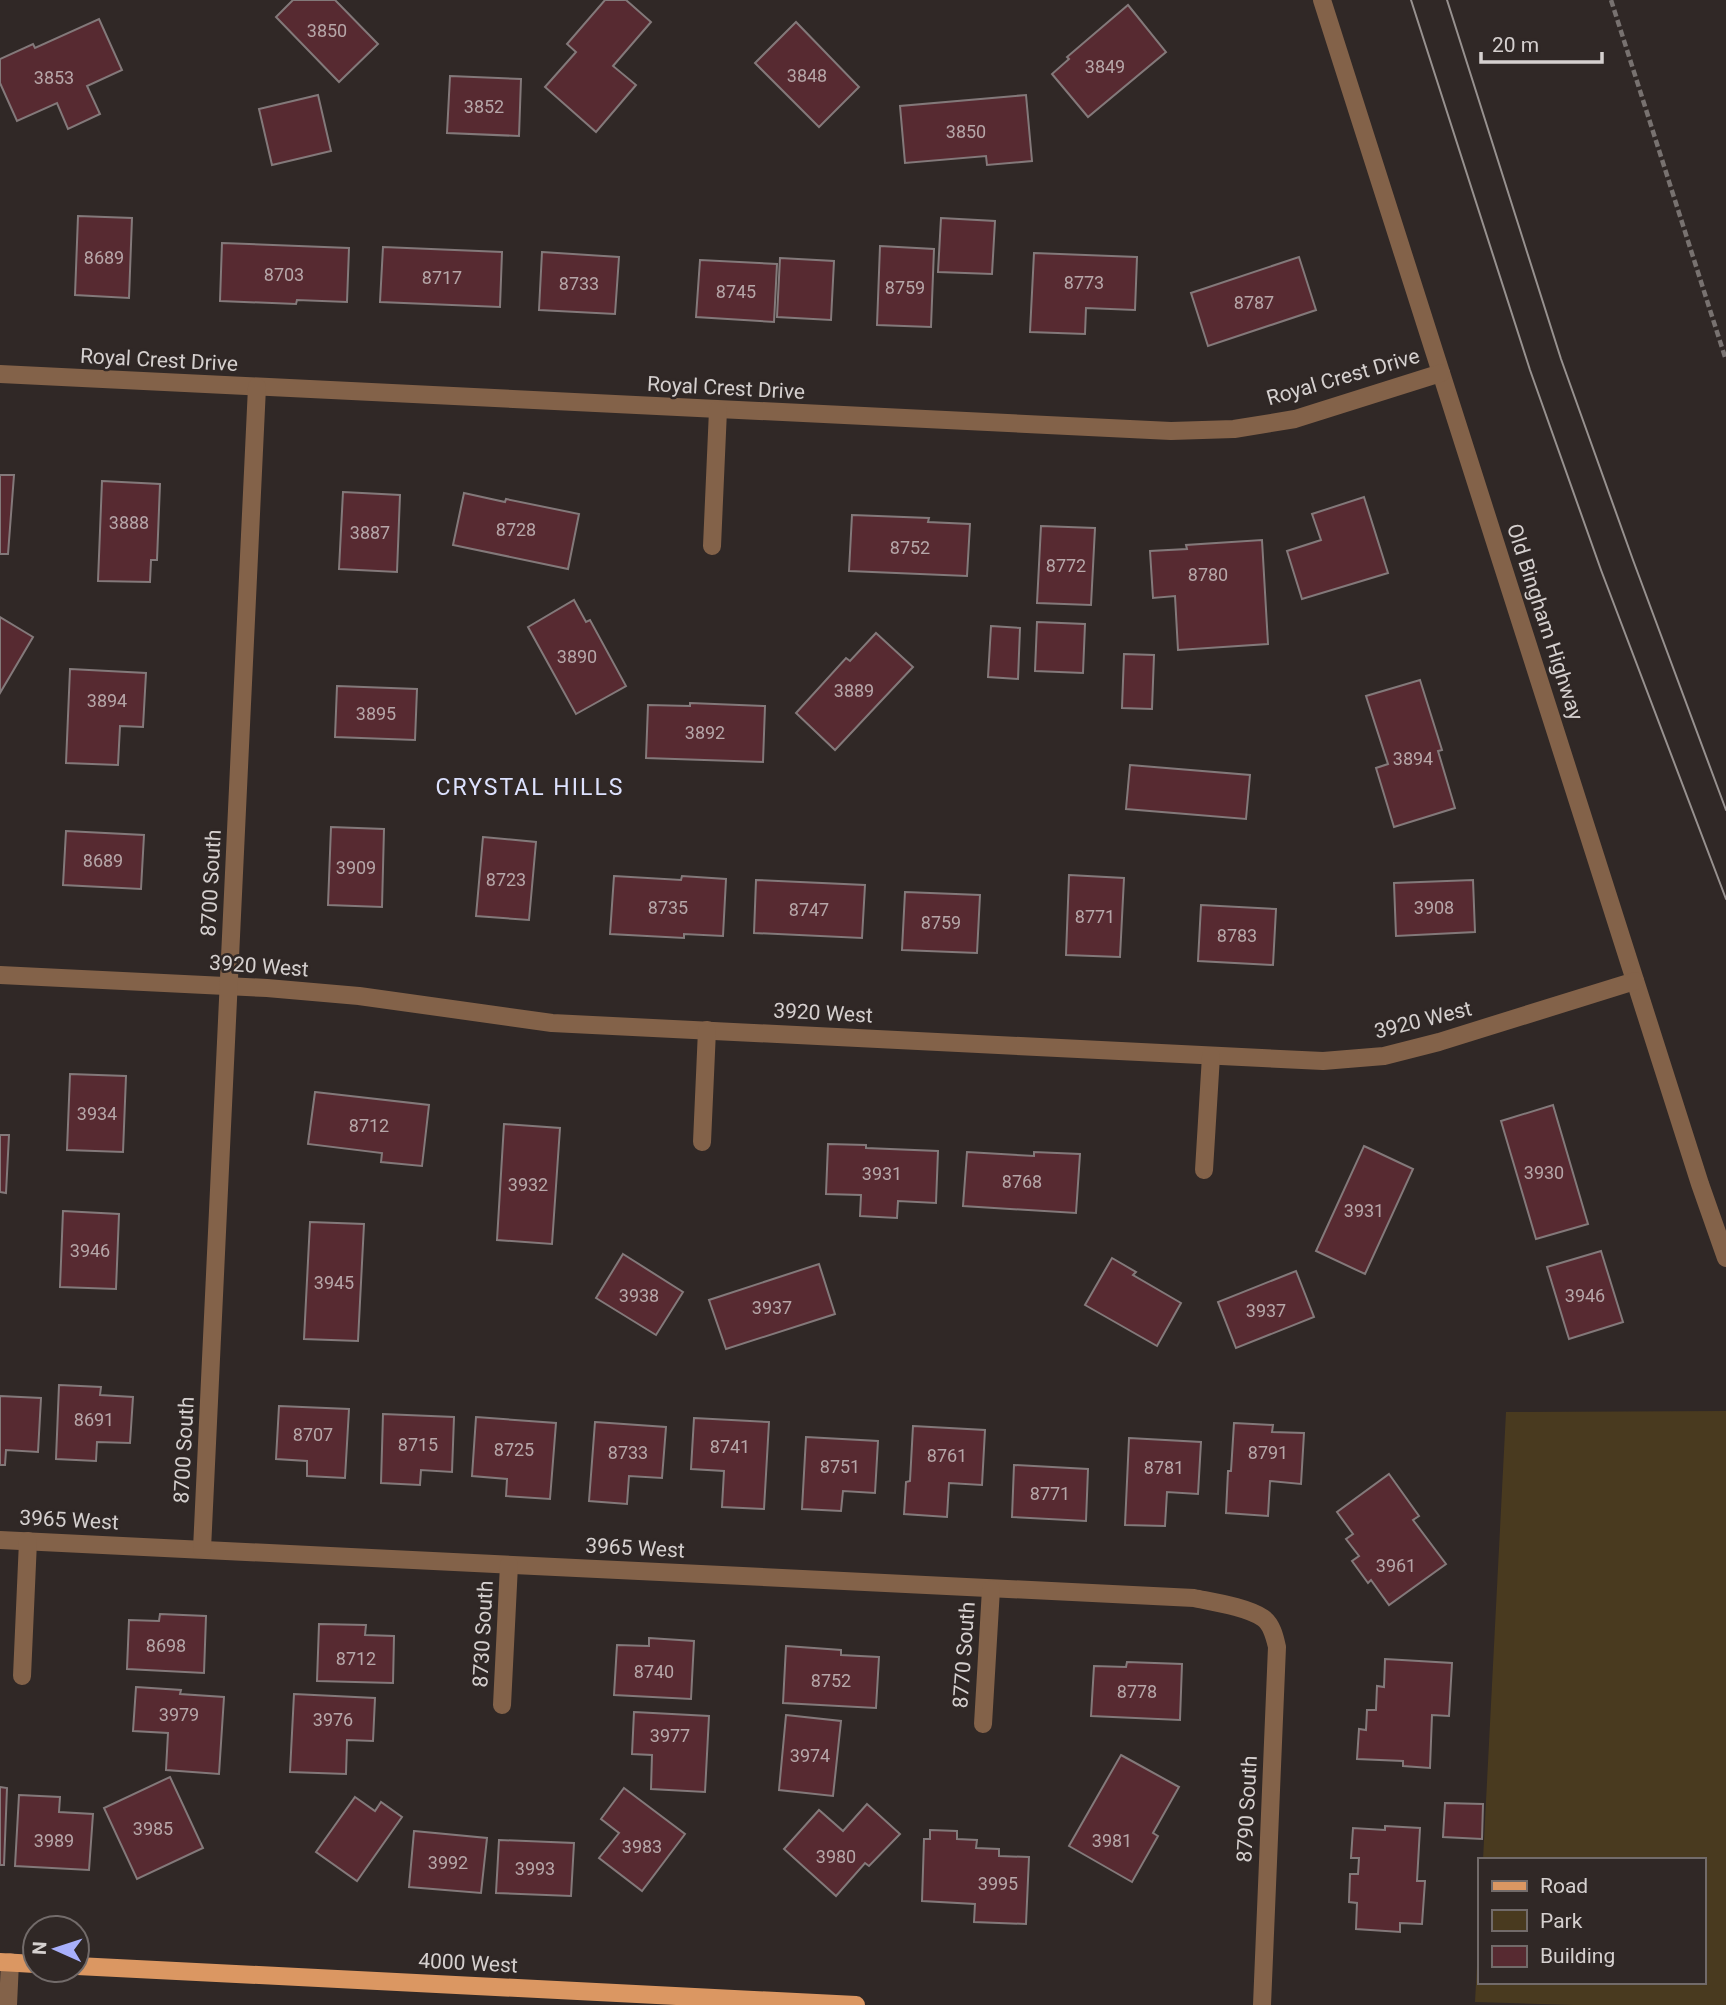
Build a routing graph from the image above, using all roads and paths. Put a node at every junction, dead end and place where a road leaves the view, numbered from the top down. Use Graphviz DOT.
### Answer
graph roads {
  1 [pos="1322,0"];
  2 [pos="1611,0"];
  3 [pos="1726,359"];
  4 [pos="1441,373"];
  5 [pos="0,374"];
  6 [pos="257,387"];
  7 [pos="718,410"];
  8 [pos="712,546"];
  9 [pos="0,975"];
  10 [pos="1636,981"];
  11 [pos="228,987"];
  12 [pos="707,1030"];
  13 [pos="1211,1056"];
  14 [pos="702,1142"];
  15 [pos="1204,1170"];
  16 [pos="1726,1258"];
  17 [pos="0,1540"];
  18 [pos="28,1541"];
  19 [pos="202,1549"];
  20 [pos="509,1564"];
  21 [pos="991,1589"];
  22 [pos="1265,1619"];
  23 [pos="22,1676"];
  24 [pos="502,1705"];
  25 [pos="983,1724"];
  26 [pos="5,1962"];
  27 [pos="91,1967"];
  28 [pos="8,2005"];
  29 [pos="856,2005"];
  30 [pos="1262,2005"];
  1 -- 4 [label="street, Old Bingham Highway"];
  2 -- 3 [label="path"];
  4 -- 7 [label="street, Royal Crest Drive"];
  4 -- 10 [label="street, Old Bingham Highway"];
  5 -- 6 [label="street, Royal Crest Drive"];
  6 -- 7 [label="street, Royal Crest Drive"];
  6 -- 11 [label="street, 8700 South"];
  7 -- 8 [label="street"];
  9 -- 11 [label="street, 3920 West"];
  10 -- 13 [label="street, 3920 West"];
  10 -- 16 [label="street, Old Bingham Highway"];
  11 -- 12 [label="street, 3920 West"];
  11 -- 19 [label="street, 8700 South"];
  12 -- 13 [label="street, 3920 West"];
  12 -- 14 [label="street"];
  13 -- 15 [label="street"];
  17 -- 18 [label="street, 3965 West"];
  18 -- 19 [label="street, 3965 West"];
  18 -- 23 [label="street"];
  19 -- 20 [label="street, 3965 West"];
  20 -- 21 [label="street, 3965 West"];
  20 -- 24 [label="street, 8730 South"];
  21 -- 22 [label="street, 3965 West"];
  21 -- 25 [label="street, 8770 South"];
  22 -- 30 [label="street, 8790 South"];
  26 -- 28 [label="street"];
  27 -- 29 [label="main road, 4000 West"];
}
